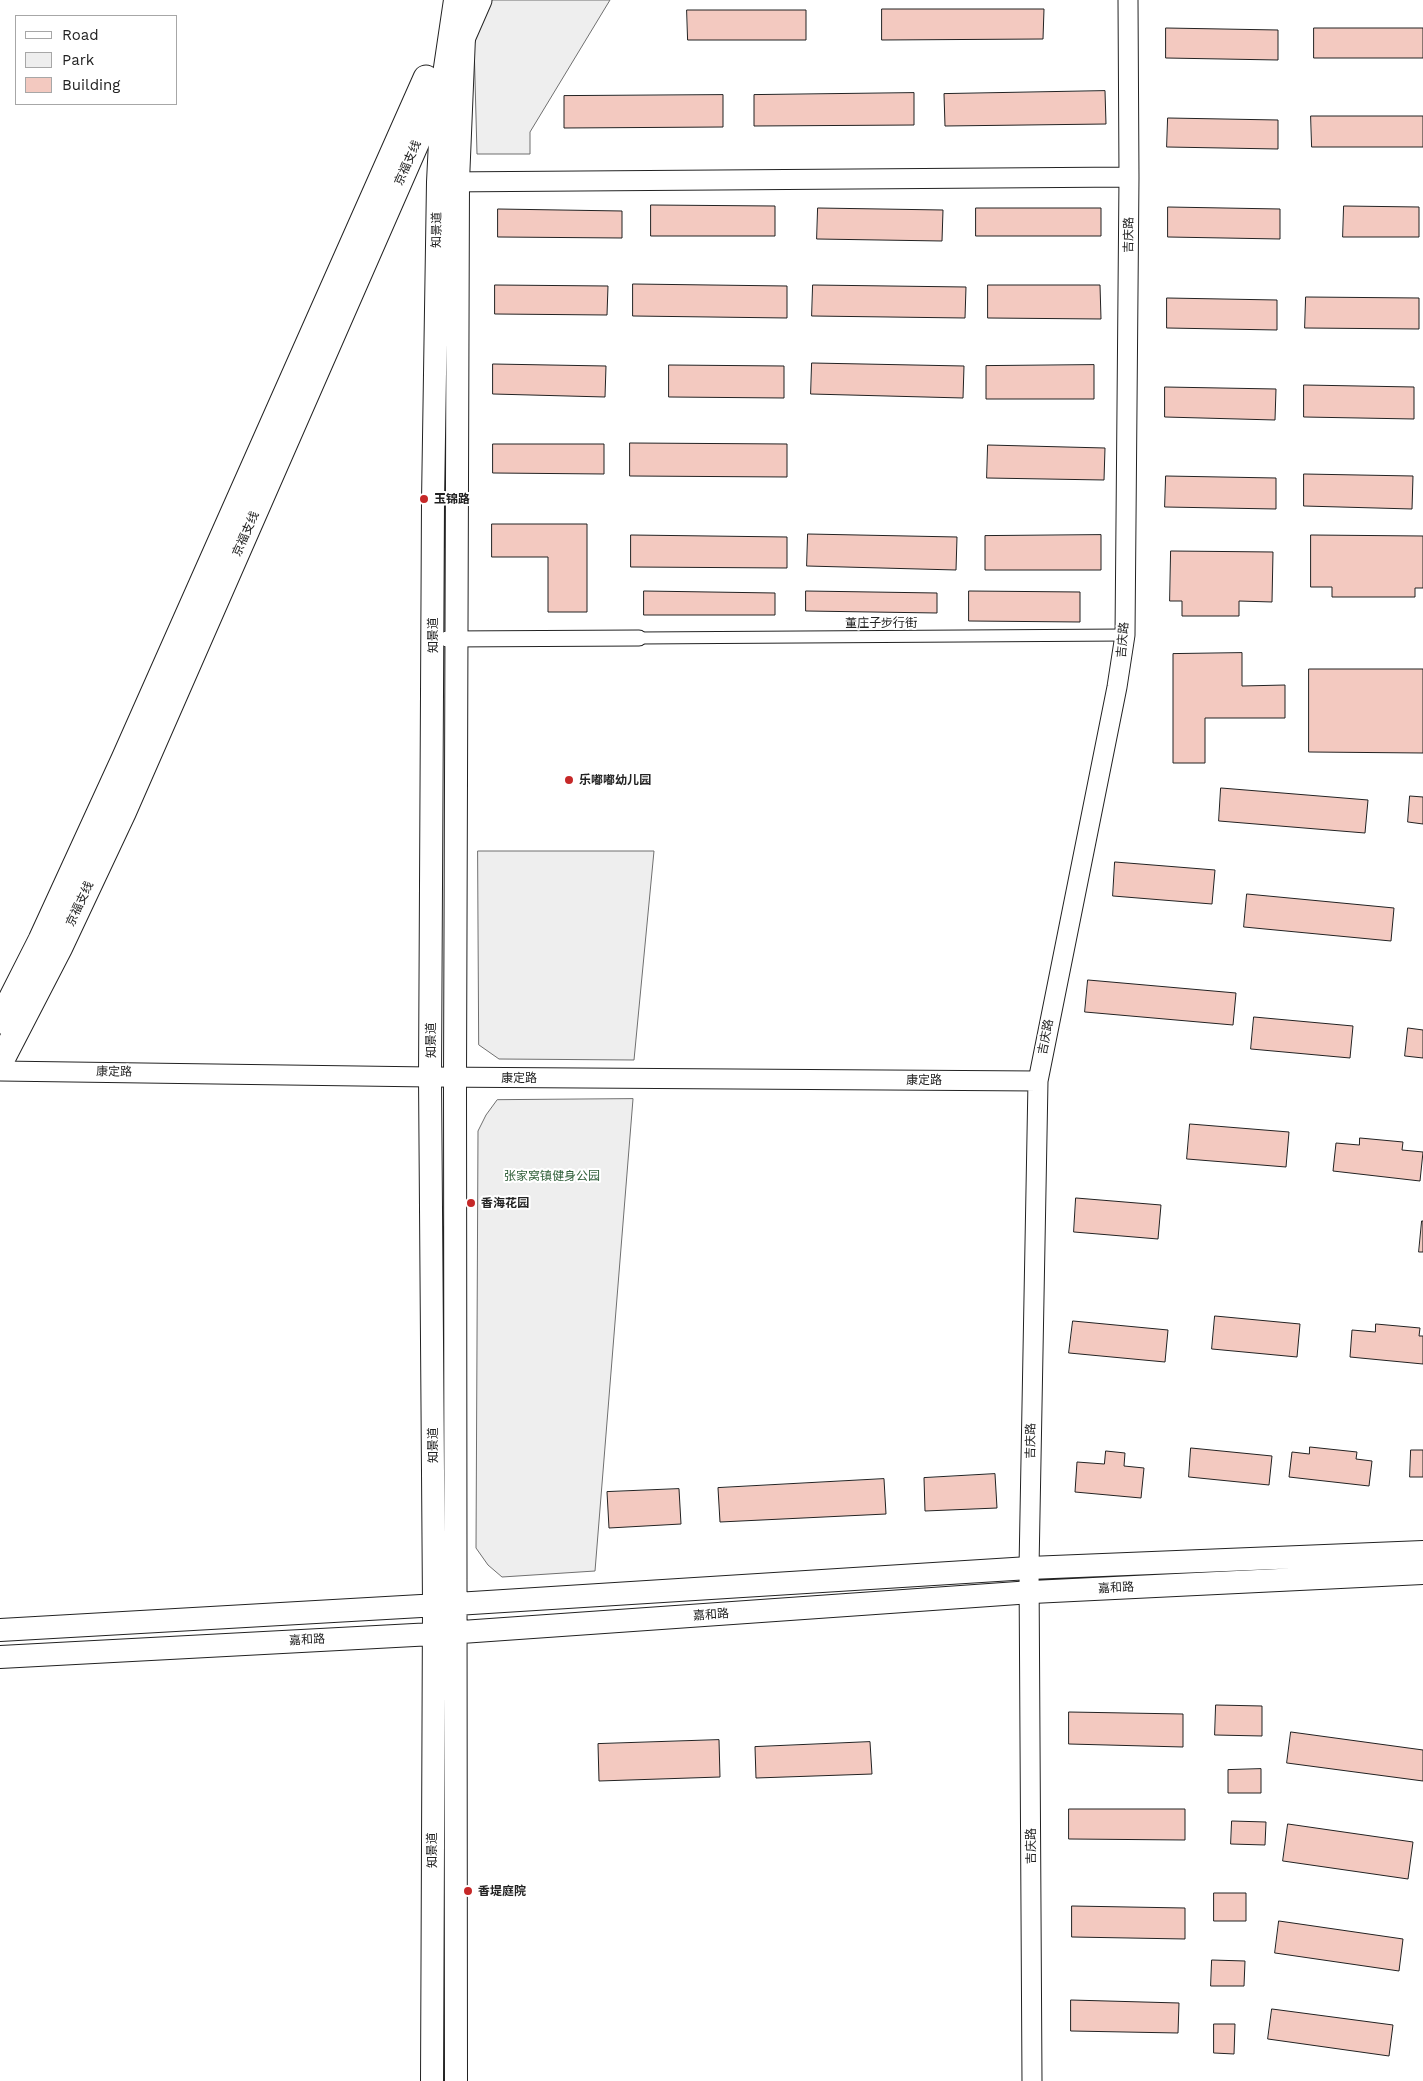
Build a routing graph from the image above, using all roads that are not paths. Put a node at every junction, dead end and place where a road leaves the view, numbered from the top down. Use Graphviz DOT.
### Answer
graph roads {
  1 [pos="461,0"];
  2 [pos="471,0"];
  3 [pos="479,0"];
  4 [pos="1128,0"];
  5 [pos="457,19"];
  6 [pos="443,81"];
  7 [pos="1129,177"];
  8 [pos="448,182"];
  9 [pos="1124,635"];
  10 [pos="639,638"];
  11 [pos="434,639"];
  12 [pos="457,639"];
  13 [pos="0,1021"];
  14 [pos="0,1062"];
  15 [pos="0,1071"];
  16 [pos="430,1077"];
  17 [pos="455,1077"];
  18 [pos="1038,1081"];
  19 [pos="1423,1552"];
  20 [pos="1029,1568"];
  21 [pos="1423,1573"];
  22 [pos="1029,1593"];
  23 [pos="456,1604"];
  24 [pos="434,1605"];
  25 [pos="0,1630"];
  26 [pos="456,1632"];
  27 [pos="433,1634"];
  28 [pos="0,1657"];
  29 [pos="432,2081"];
  30 [pos="456,2081"];
  31 [pos="1032,2081"];
  1 -- 5 [label="main road, 京福支线"];
  2 -- 5 [label="main road, 知景道"];
  3 -- 5 [label="main road, 京福支线"];
  4 -- 7 [label="street, 吉庆路"];
  5 -- 6 [label="main road, 京福支线"];
  5 -- 8 [label="main road, 知景道"];
  5 -- 13 [label="main road, 京福支线"];
  6 -- 8 [label="main road, 知景道"];
  6 -- 14 [label="main road, 京福支线"];
  7 -- 8 [label="street"];
  7 -- 9 [label="street, 吉庆路"];
  8 -- 11 [label="main road, 知景道"];
  8 -- 12 [label="main road, 知景道"];
  9 -- 10 [label="street, 董庄子步行街"];
  9 -- 18 [label="street, 吉庆路"];
  10 -- 12 [label="street"];
  11 -- 12 [label="street"];
  11 -- 16 [label="main road, 知景道"];
  12 -- 17 [label="main road, 知景道"];
  15 -- 16 [label="street, 康定路"];
  16 -- 17 [label="street, 康定路"];
  16 -- 24 [label="main road, 知景道"];
  17 -- 18 [label="street, 康定路"];
  17 -- 23 [label="main road, 知景道"];
  18 -- 20 [label="street, 吉庆路"];
  19 -- 20 [label="main road, 嘉和路"];
  20 -- 22 [label="street, 吉庆路"];
  20 -- 23 [label="main road, 嘉和路"];
  21 -- 22 [label="main road, 嘉和路"];
  22 -- 26 [label="main road, 嘉和路"];
  22 -- 31 [label="street, 吉庆路"];
  23 -- 24 [label="main road, 嘉和路"];
  23 -- 26 [label="main road, 知景道"];
  24 -- 25 [label="main road, 嘉和路"];
  24 -- 27 [label="main road, 知景道"];
  26 -- 27 [label="main road, 嘉和路"];
  26 -- 30 [label="main road, 知景道"];
  27 -- 28 [label="main road, 嘉和路"];
  27 -- 29 [label="main road, 知景道"];
}
